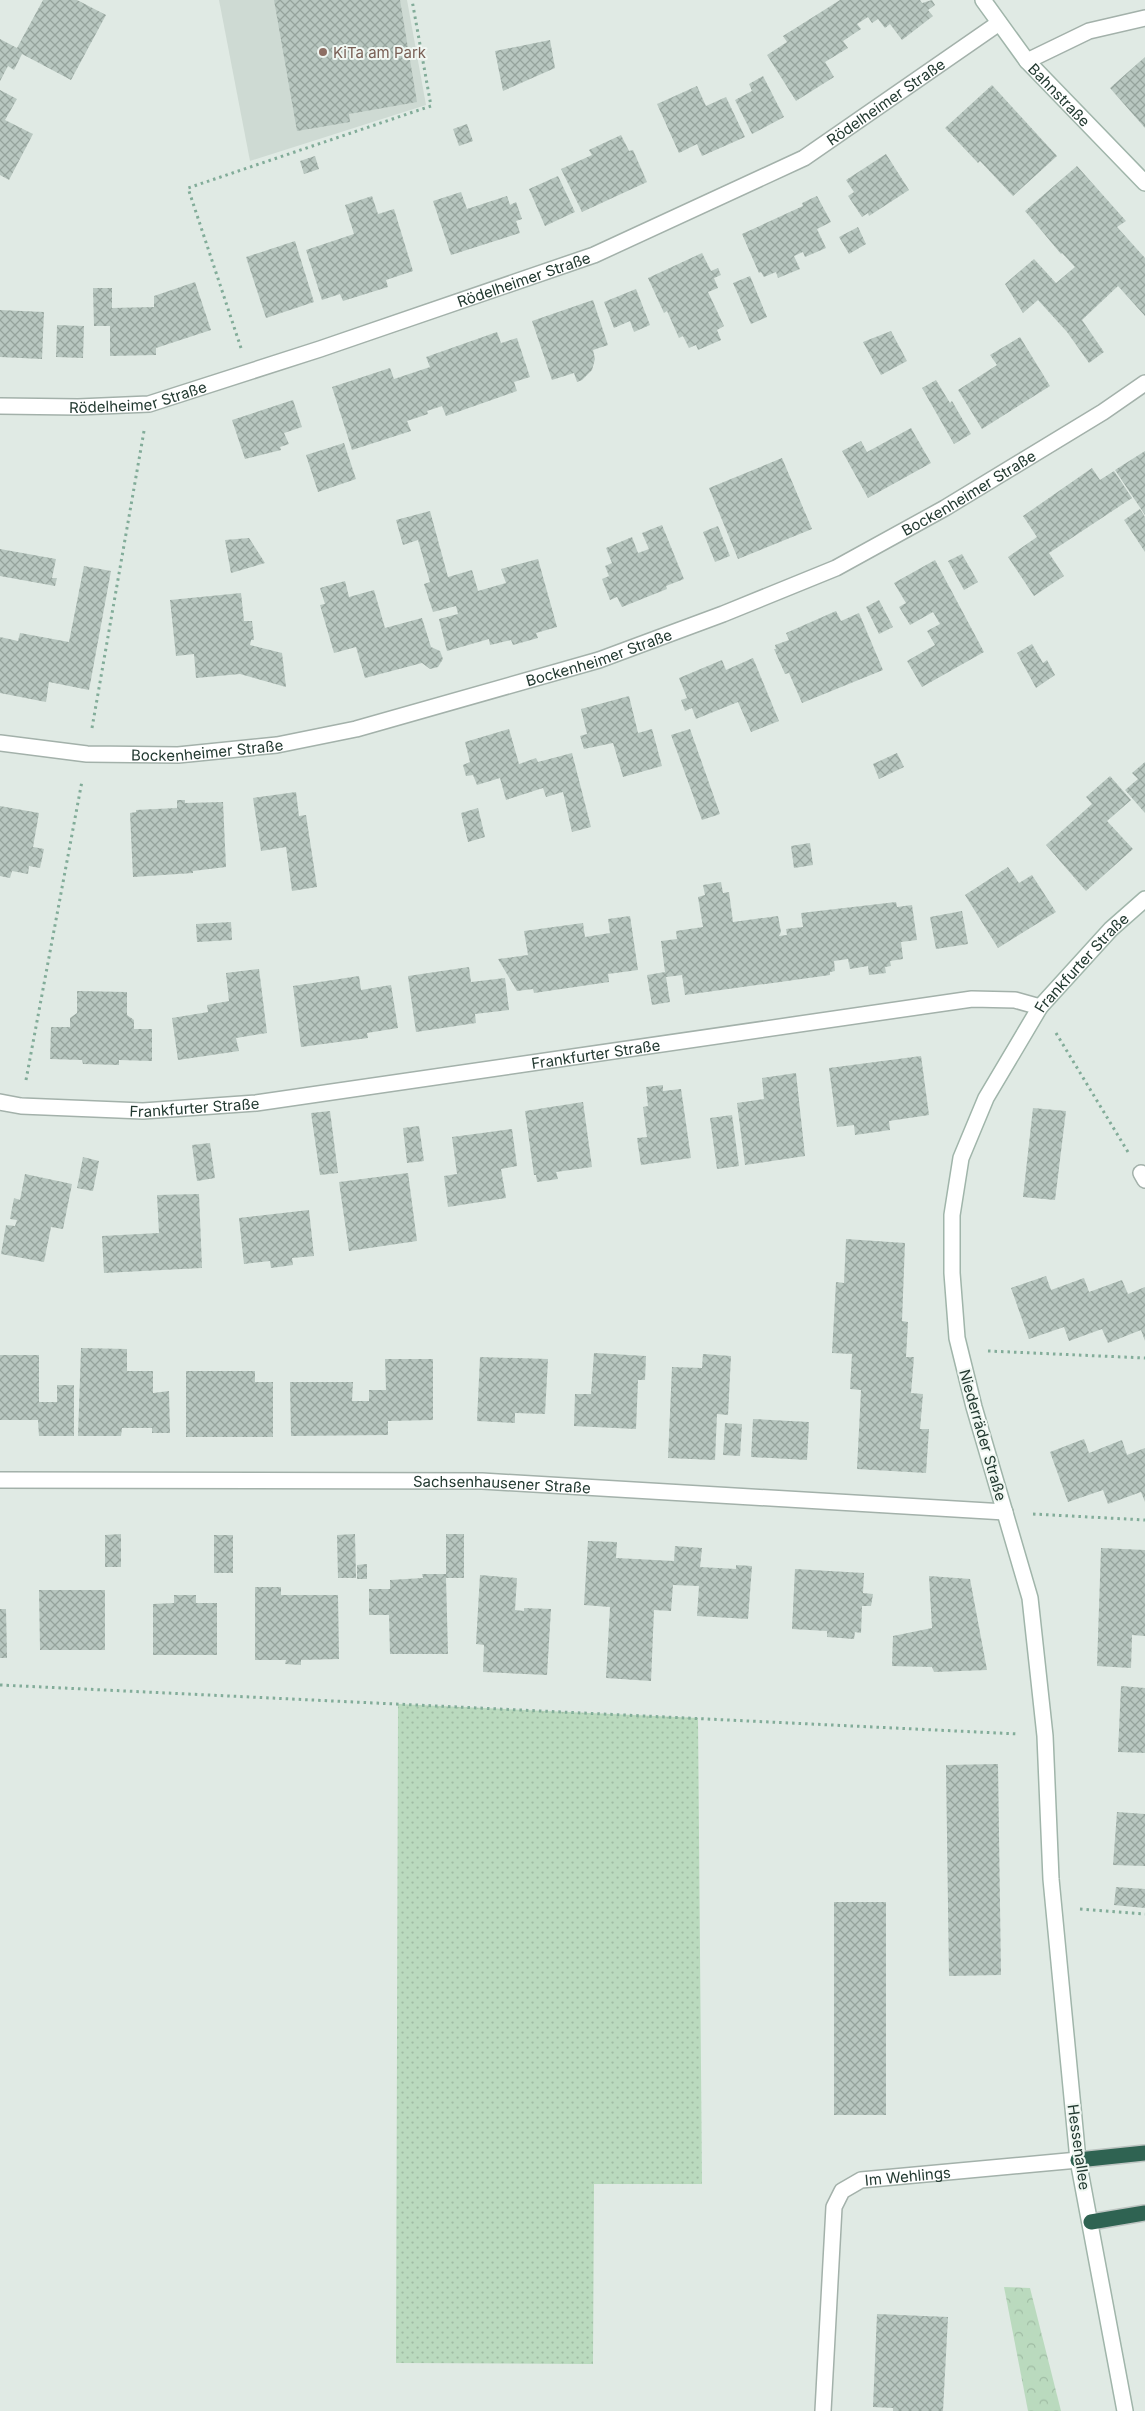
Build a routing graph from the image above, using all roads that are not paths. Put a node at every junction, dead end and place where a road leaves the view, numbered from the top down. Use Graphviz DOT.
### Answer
graph roads {
  1 [pos="983,0"];
  2 [pos="1145,18"];
  3 [pos="999,23"];
  4 [pos="1027,61"];
  5 [pos="1145,184"];
  6 [pos="1145,383"];
  7 [pos="0,406"];
  8 [pos="0,743"];
  9 [pos="1145,899"];
  10 [pos="1040,1007"];
  11 [pos="0,1102"];
  12 [pos="0,1480"];
  13 [pos="1005,1512"];
  14 [pos="1051,1880"];
  15 [pos="1145,2152"];
  16 [pos="1078,2160"];
  17 [pos="1145,2213"];
  18 [pos="1091,2222"];
  19 [pos="823,2411"];
  20 [pos="1125,2411"];
  1 -- 3 [label="street, Bahnstraße"];
  2 -- 4 [label="street"];
  3 -- 4 [label="street, Bahnstraße"];
  3 -- 7 [label="street, Rödelheimer Straße"];
  4 -- 5 [label="street, Bahnstraße"];
  6 -- 8 [label="street, Bockenheimer Straße"];
  9 -- 10 [label="street, Frankfurter Straße"];
  10 -- 11 [label="street, Frankfurter Straße"];
  10 -- 13 [label="street, Niederräder Straße"];
  12 -- 13 [label="street, Sachsenhausener Straße"];
  13 -- 14 [label="street, Niederräder Straße"];
  14 -- 16 [label="street, Hessenallee"];
  15 -- 16 [label="highway"];
  16 -- 18 [label="street, Hessenallee"];
  16 -- 19 [label="street, Im Wehlings"];
  17 -- 18 [label="highway"];
  18 -- 20 [label="street, Hessenallee"];
}
